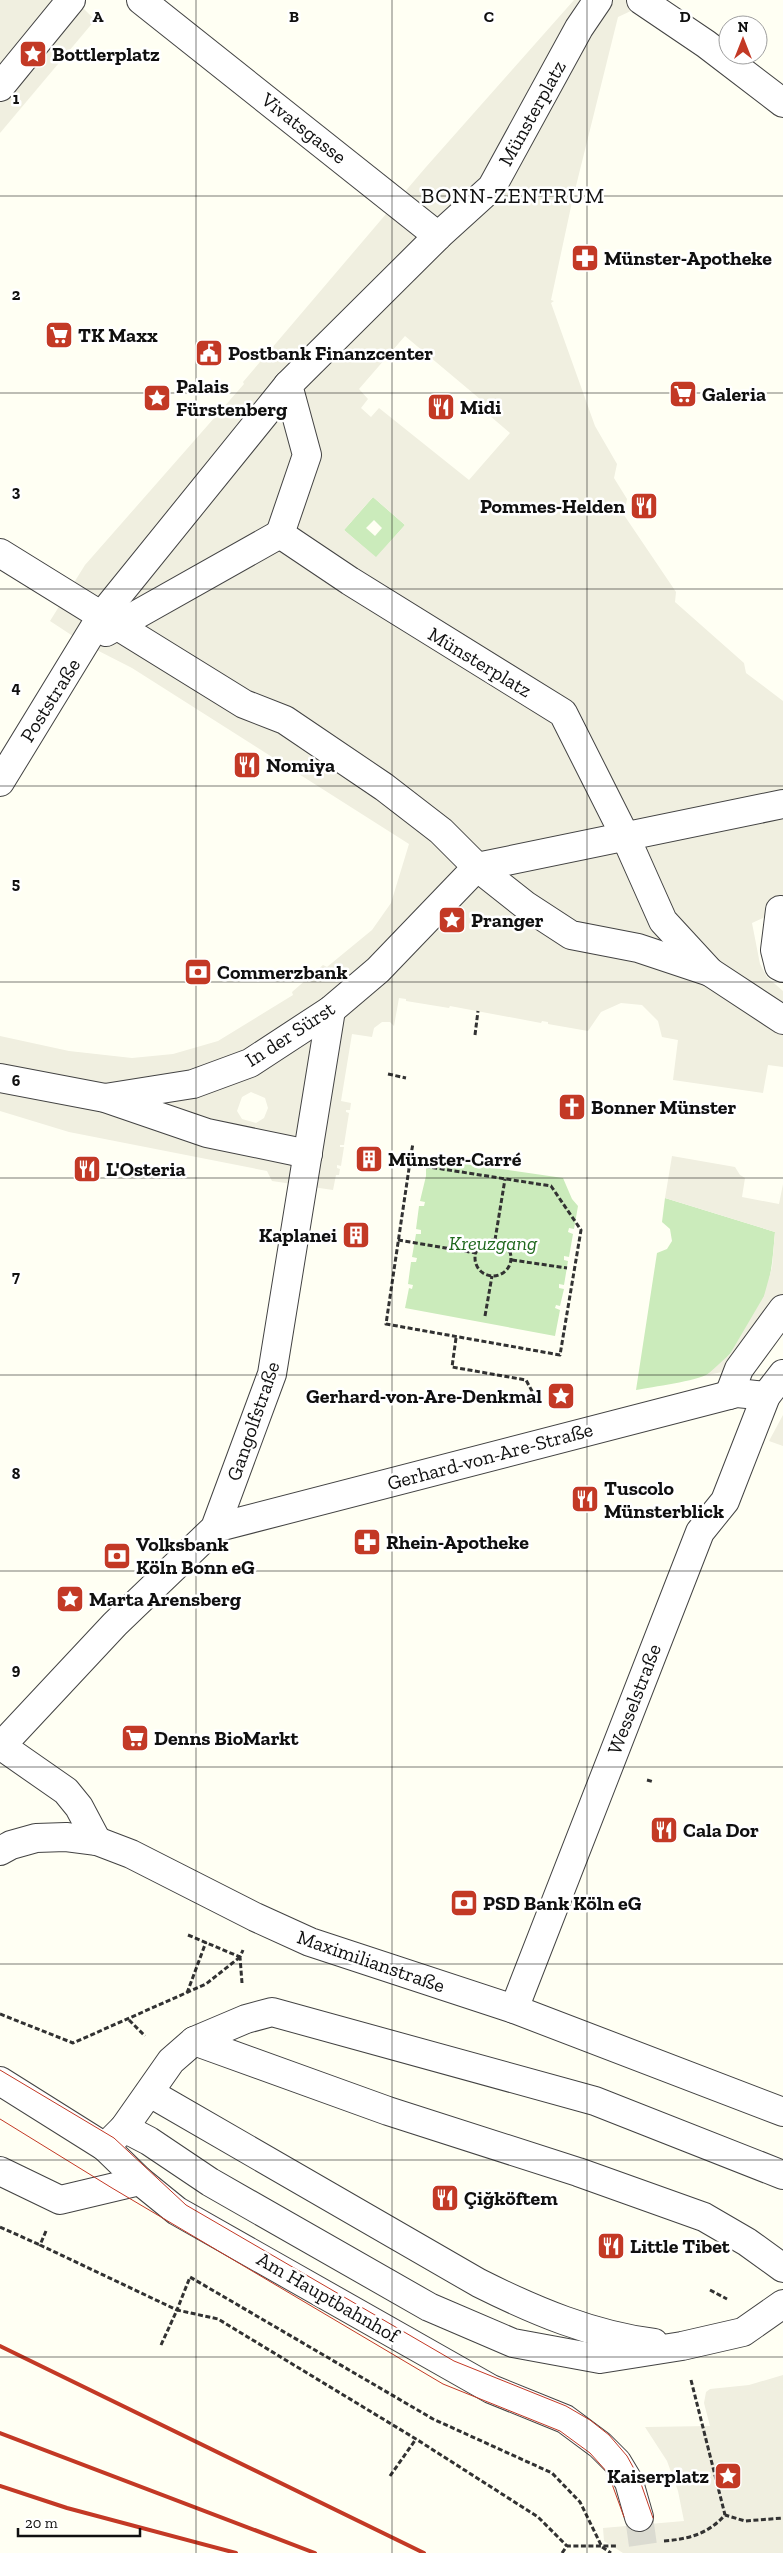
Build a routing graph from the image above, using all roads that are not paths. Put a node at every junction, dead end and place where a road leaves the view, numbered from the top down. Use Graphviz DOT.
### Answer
graph roads {
  1 [pos="71,0"];
  2 [pos="141,0"];
  3 [pos="598,0"];
  4 [pos="642,0"];
  5 [pos="169,11"];
  6 [pos="0,87"];
  7 [pos="783,103"];
  8 [pos="438,236"];
  9 [pos="288,385"];
  10 [pos="280,534"];
  11 [pos="0,553"];
  12 [pos="110,620"];
  13 [pos="85,644"];
  14 [pos="0,782"];
  15 [pos="783,804"];
  16 [pos="626,838"];
  17 [pos="477,867"];
  18 [pos="780,910"];
  19 [pos="783,968"];
  20 [pos="710,972"];
  21 [pos="331,1010"];
  22 [pos="774,1013"];
  23 [pos="0,1078"];
  24 [pos="105,1098"];
  25 [pos="308,1154"];
  26 [pos="783,1309"];
  27 [pos="783,1374"];
  28 [pos="729,1395"];
  29 [pos="766,1396"];
  30 [pos="215,1528"];
  31 [pos="0,1746"];
  32 [pos="97,1841"];
  33 [pos="0,1850"];
  34 [pos="514,2009"];
  35 [pos="194,2042"];
  36 [pos="0,2081"];
  37 [pos="150,2093"];
  38 [pos="783,2112"];
  39 [pos="114,2137"];
  40 [pos="0,2171"];
  41 [pos="783,2175"];
  42 [pos="140,2181"];
  43 [pos="783,2268"];
  44 [pos="783,2304"];
  45 [pos="682,2346"];
  46 [pos="638,2517"];
  1 -- 6 [label="street"];
  2 -- 5 [label="street, Vivatsgasse"];
  3 -- 8 [label="street, Münsterplatz"];
  4 -- 7 [label="street"];
  5 -- 8 [label="street, Vivatsgasse"];
  8 -- 9 [label="street, Münsterplatz"];
  9 -- 10 [label="street"];
  9 -- 12 [label="street, Münsterplatz"];
  10 -- 12 [label="street"];
  10 -- 16 [label="street, Münsterplatz"];
  11 -- 12 [label="street"];
  12 -- 13 [label="street, Münsterplatz"];
  12 -- 17 [label="street, Münsterplatz"];
  13 -- 14 [label="street, Poststraße"];
  15 -- 16 [label="street"];
  16 -- 17 [label="street"];
  16 -- 20 [label="street, Münsterplatz"];
  17 -- 20 [label="street, Münsterplatz"];
  17 -- 21 [label="street, In der Sürst"];
  18 -- 19 [label="street"];
  20 -- 22 [label="street, Münsterplatz"];
  21 -- 24 [label="street, In der Sürst"];
  21 -- 25 [label="street, Gangolfstraße"];
  23 -- 24 [label="street, In der Sürst"];
  24 -- 25 [label="street, In der Sürst"];
  25 -- 30 [label="street, Gangolfstraße"];
  26 -- 28 [label="street"];
  27 -- 29 [label="street, Wesselstraße"];
  28 -- 29 [label="street, Gerhard-von-Are-Straße"];
  28 -- 30 [label="street, Gerhard-von-Are-Straße"];
  29 -- 34 [label="street, Wesselstraße"];
  30 -- 31 [label="street, Gangolfstraße"];
  31 -- 32 [label="street"];
  32 -- 33 [label="street"];
  32 -- 34 [label="street, Maximilianstraße"];
  34 -- 38 [label="street, Maximilianstraße"];
  35 -- 37 [label="street"];
  35 -- 41 [label="street"];
  35 -- 43 [label="street"];
  36 -- 39 [label="street, Am Hauptbahnhof"];
  37 -- 39 [label="street"];
  37 -- 45 [label="street"];
  39 -- 42 [label="street, Am Hauptbahnhof"];
  39 -- 45 [label="street"];
  40 -- 42 [label="street"];
  42 -- 46 [label="street, Am Hauptbahnhof"];
  44 -- 45 [label="street"];
}
